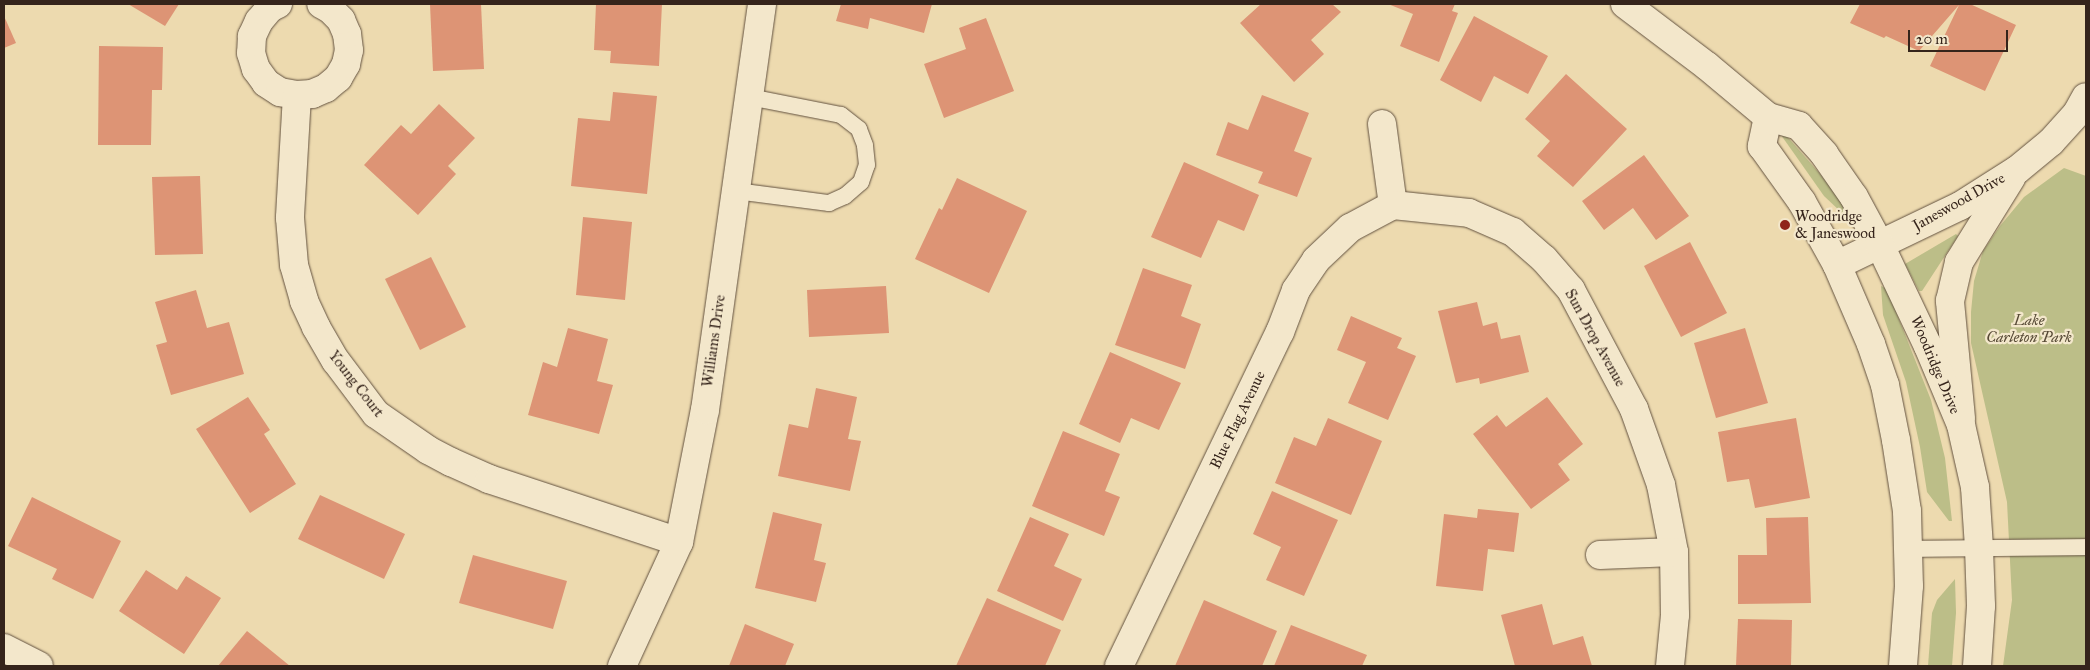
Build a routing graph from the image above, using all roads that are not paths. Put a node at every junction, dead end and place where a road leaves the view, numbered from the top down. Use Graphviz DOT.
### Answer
graph roads {
  1 [pos="278,4"];
  2 [pos="321,4"];
  3 [pos="762,4"];
  4 [pos="1625,4"];
  5 [pos="297,96"];
  6 [pos="749,96"];
  7 [pos="2086,97"];
  8 [pos="1768,117"];
  9 [pos="1382,124"];
  10 [pos="2016,170"];
  11 [pos="736,191"];
  12 [pos="1393,205"];
  13 [pos="1880,245"];
  14 [pos="1837,265"];
  15 [pos="1961,425"];
  16 [pos="678,542"];
  17 [pos="2086,547"];
  18 [pos="1979,548"];
  19 [pos="1909,549"];
  20 [pos="1674,552"];
  21 [pos="1600,556"];
  22 [pos="4,648"];
  23 [pos="39,666"];
  24 [pos="622,666"];
  25 [pos="1119,666"];
  26 [pos="1670,666"];
  27 [pos="1903,666"];
  28 [pos="1977,666"];
  1 -- 5 [label="street"];
  2 -- 5 [label="street"];
  3 -- 6 [label="street, Williams Drive"];
  4 -- 8 [label="street, Woodridge Drive"];
  5 -- 16 [label="street, Young Court"];
  6 -- 11 [label="street, Williams Drive"];
  6 -- 11 [label="lane"];
  7 -- 10 [label="street, Janeswood Drive"];
  8 -- 13 [label="street, Woodridge Drive"];
  8 -- 14 [label="street"];
  9 -- 12 [label="street"];
  10 -- 13 [label="street, Janeswood Drive"];
  10 -- 15 [label="street"];
  11 -- 16 [label="street, Williams Drive"];
  12 -- 20 [label="street, Sun Drop Avenue"];
  12 -- 25 [label="street, Blue Flag Avenue"];
  13 -- 14 [label="street, Janeswood Drive"];
  13 -- 15 [label="street, Woodridge Drive"];
  14 -- 19 [label="street"];
  15 -- 18 [label="street, Woodridge Drive"];
  16 -- 24 [label="street, Williams Drive"];
  17 -- 18 [label="lane"];
  18 -- 19 [label="lane"];
  18 -- 28 [label="street, Woodridge Drive"];
  19 -- 27 [label="street"];
  20 -- 21 [label="street"];
  20 -- 26 [label="street, Sun Drop Avenue"];
  22 -- 23 [label="street"];
}
